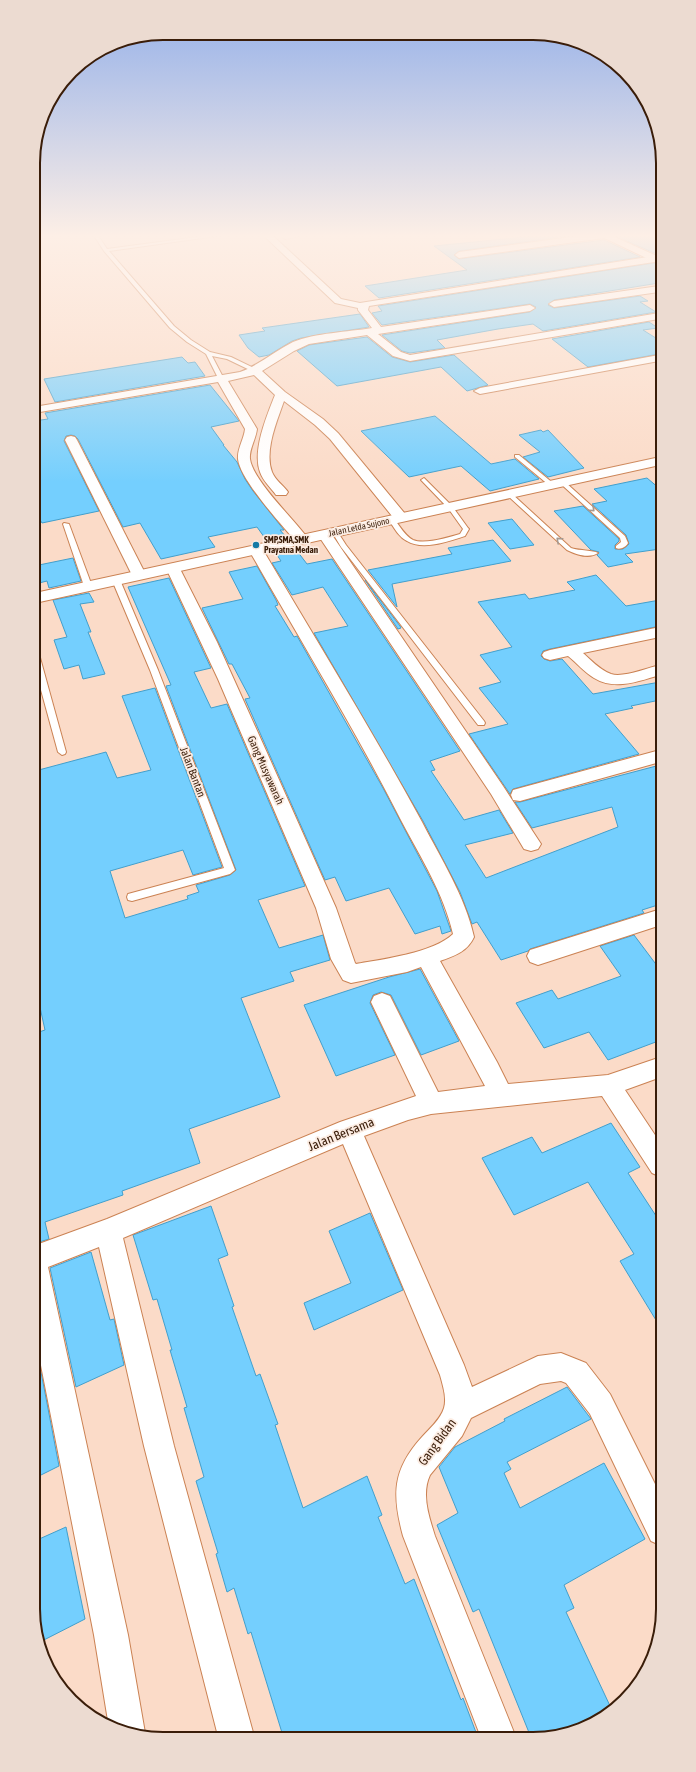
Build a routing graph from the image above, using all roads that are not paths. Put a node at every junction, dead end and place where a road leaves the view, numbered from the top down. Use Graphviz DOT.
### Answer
graph roads {
  1 [pos="163,317"];
  2 [pos="367,317"];
  3 [pos="471,317"];
  4 [pos="655,317"];
  5 [pos="374,331"];
  6 [pos="208,353"];
  7 [pos="656,359"];
  8 [pos="256,371"];
  9 [pos="221,379"];
  10 [pos="480,391"];
  11 [pos="281,394"];
  12 [pos="40,409"];
  13 [pos="71,440"];
  14 [pos="517,456"];
  15 [pos="656,462"];
  16 [pos="424,480"];
  17 [pos="557,484"];
  18 [pos="509,494"];
  19 [pos="290,503"];
  20 [pos="450,507"];
  21 [pos="397,519"];
  22 [pos="302,520"];
  23 [pos="66,524"];
  24 [pos="318,535"];
  25 [pos="618,547"];
  26 [pos="256,550"];
  27 [pos="594,553"];
  28 [pos="173,568"];
  29 [pos="139,575"];
  30 [pos="116,580"];
  31 [pos="88,586"];
  32 [pos="40,597"];
  33 [pos="656,633"];
  34 [pos="572,651"];
  35 [pos="550,655"];
  36 [pos="656,671"];
  37 [pos="40,672"];
  38 [pos="481,723"];
  39 [pos="62,752"];
  40 [pos="656,757"];
  41 [pos="520,795"];
  42 [pos="531,844"];
  43 [pos="132,897"];
  44 [pos="656,918"];
  45 [pos="426,956"];
  46 [pos="538,956"];
  47 [pos="382,1002"];
  48 [pos="656,1069"];
  49 [pos="608,1085"];
  50 [pos="501,1095"];
  51 [pos="431,1103"];
  52 [pos="349,1130"];
  53 [pos="656,1156"];
  54 [pos="108,1231"];
  55 [pos="40,1256"];
  56 [pos="40,1290"];
  57 [pos="459,1408"];
  58 [pos="656,1518"];
  59 [pos="127,1726"];
  60 [pos="235,1732"];
  61 [pos="497,1732"];
  1 -- 6 [label="lane"];
  2 -- 5 [label="street"];
  3 -- 5 [label="street"];
  4 -- 5 [label="street"];
  5 -- 8 [label="street"];
  6 -- 8 [label="lane"];
  6 -- 9 [label="lane"];
  7 -- 10 [label="street"];
  8 -- 9 [label="street"];
  8 -- 11 [label="street"];
  9 -- 12 [label="street"];
  9 -- 24 [label="street"];
  11 -- 19 [label="street"];
  11 -- 21 [label="street"];
  13 -- 29 [label="street"];
  14 -- 17 [label="lane"];
  15 -- 17 [label="main road, Jalan Letda Sujono"];
  16 -- 20 [label="lane"];
  17 -- 18 [label="main road, Jalan Letda Sujono"];
  17 -- 25 [label="lane, one-way"];
  18 -- 20 [label="main road, Jalan Letda Sujono"];
  27 -- 18 [label="lane, one-way"];
  20 -- 21 [label="main road, Jalan Letda Sujono"];
  20 -- 21 [label="lane"];
  21 -- 24 [label="main road, Jalan Letda Sujono"];
  22 -- 24 [label="street"];
  23 -- 31 [label="lane"];
  24 -- 26 [label="main road, Jalan Letda Sujono"];
  24 -- 38 [label="lane"];
  24 -- 42 [label="street"];
  26 -- 28 [label="main road, Jalan Letda Sujono"];
  26 -- 45 [label="street"];
  28 -- 29 [label="main road, Jalan Letda Sujono"];
  28 -- 45 [label="street, Gang Musyawarah"];
  29 -- 30 [label="main road, Jalan Letda Sujono"];
  30 -- 31 [label="main road, Jalan Letda Sujono"];
  30 -- 43 [label="lane, Jalan Bantan"];
  31 -- 32 [label="main road, Jalan Letda Sujono"];
  33 -- 34 [label="street"];
  34 -- 35 [label="street"];
  34 -- 36 [label="street"];
  37 -- 39 [label="lane"];
  40 -- 41 [label="street"];
  44 -- 46 [label="street"];
  45 -- 50 [label="street"];
  47 -- 51 [label="street"];
  48 -- 49 [label="street, Jalan Bersama"];
  49 -- 50 [label="street, Jalan Bersama"];
  49 -- 53 [label="street"];
  50 -- 51 [label="street, Jalan Bersama"];
  51 -- 52 [label="street, Jalan Bersama"];
  52 -- 54 [label="street, Jalan Bersama"];
  52 -- 57 [label="street, Gang Bidan"];
  54 -- 55 [label="street, Jalan Bersama"];
  54 -- 60 [label="street"];
  56 -- 59 [label="street"];
  57 -- 58 [label="street"];
  57 -- 61 [label="street, Gang Bidan"];
}
